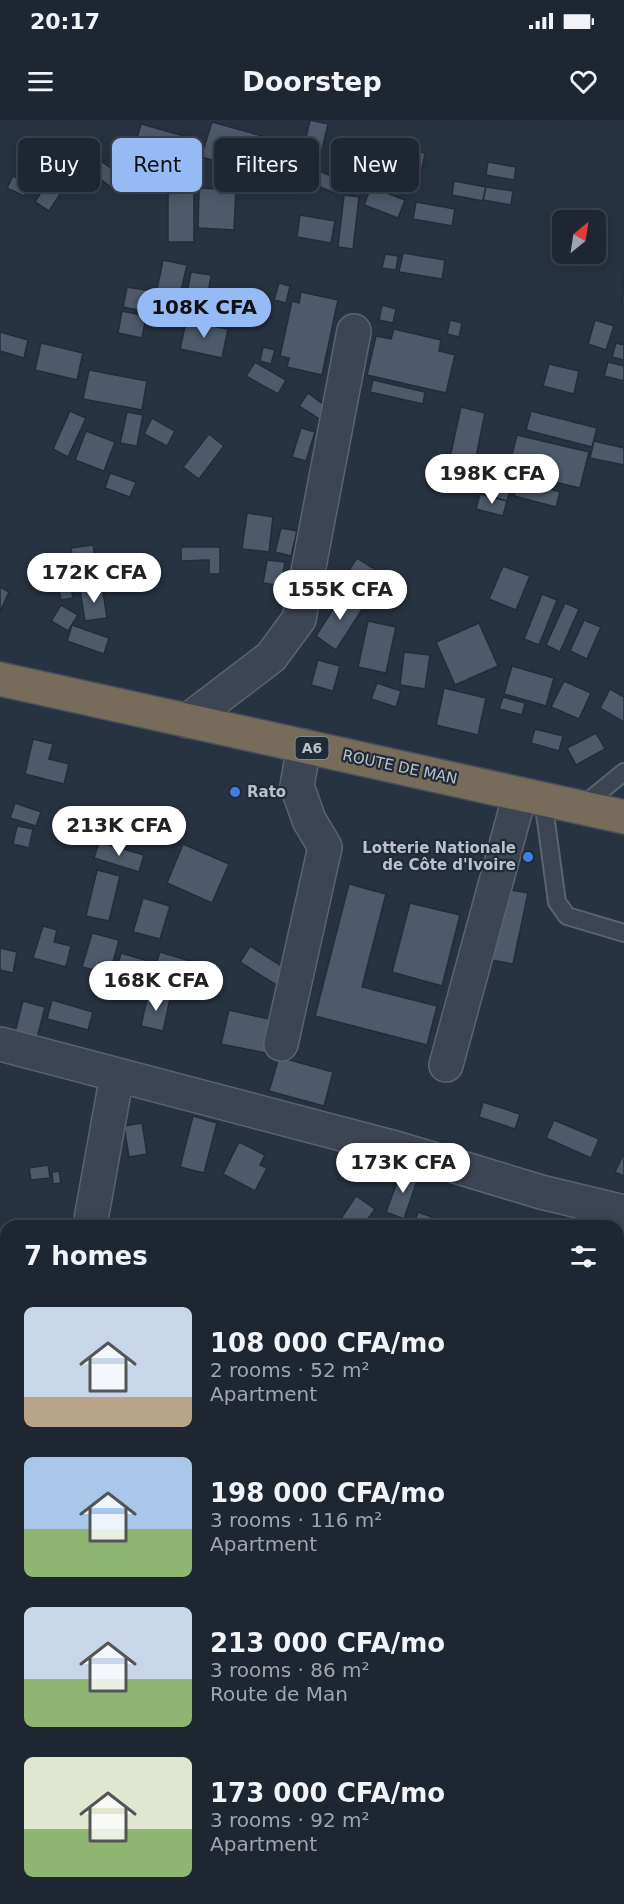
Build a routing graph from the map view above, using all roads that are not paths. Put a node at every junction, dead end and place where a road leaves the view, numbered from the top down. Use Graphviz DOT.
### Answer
graph roads {
  1 [pos="354,331"];
  2 [pos="0,679"];
  3 [pos="187,721"];
  4 [pos="304,746"];
  5 [pos="624,772"];
  6 [pos="531,796"];
  7 [pos="581,807"];
  8 [pos="624,817"];
  9 [pos="624,933"];
  10 [pos="0,1044"];
  11 [pos="281,1044"];
  12 [pos="446,1065"];
  13 [pos="117,1074"];
  14 [pos="624,1212"];
  15 [pos="91,1220"];
  1 -- 3 [label="street"];
  2 -- 3 [label="highway, ROUTE DE MAN / A6"];
  3 -- 4 [label="highway, ROUTE DE MAN / A6"];
  4 -- 6 [label="highway, ROUTE DE MAN / A6"];
  4 -- 11 [label="street"];
  5 -- 7 [label="lane"];
  6 -- 7 [label="highway, ROUTE DE MAN / A6"];
  6 -- 9 [label="lane"];
  6 -- 12 [label="street"];
  7 -- 8 [label="highway, ROUTE DE MAN / A6"];
  10 -- 13 [label="street"];
  13 -- 14 [label="street"];
  13 -- 15 [label="street"];
}
